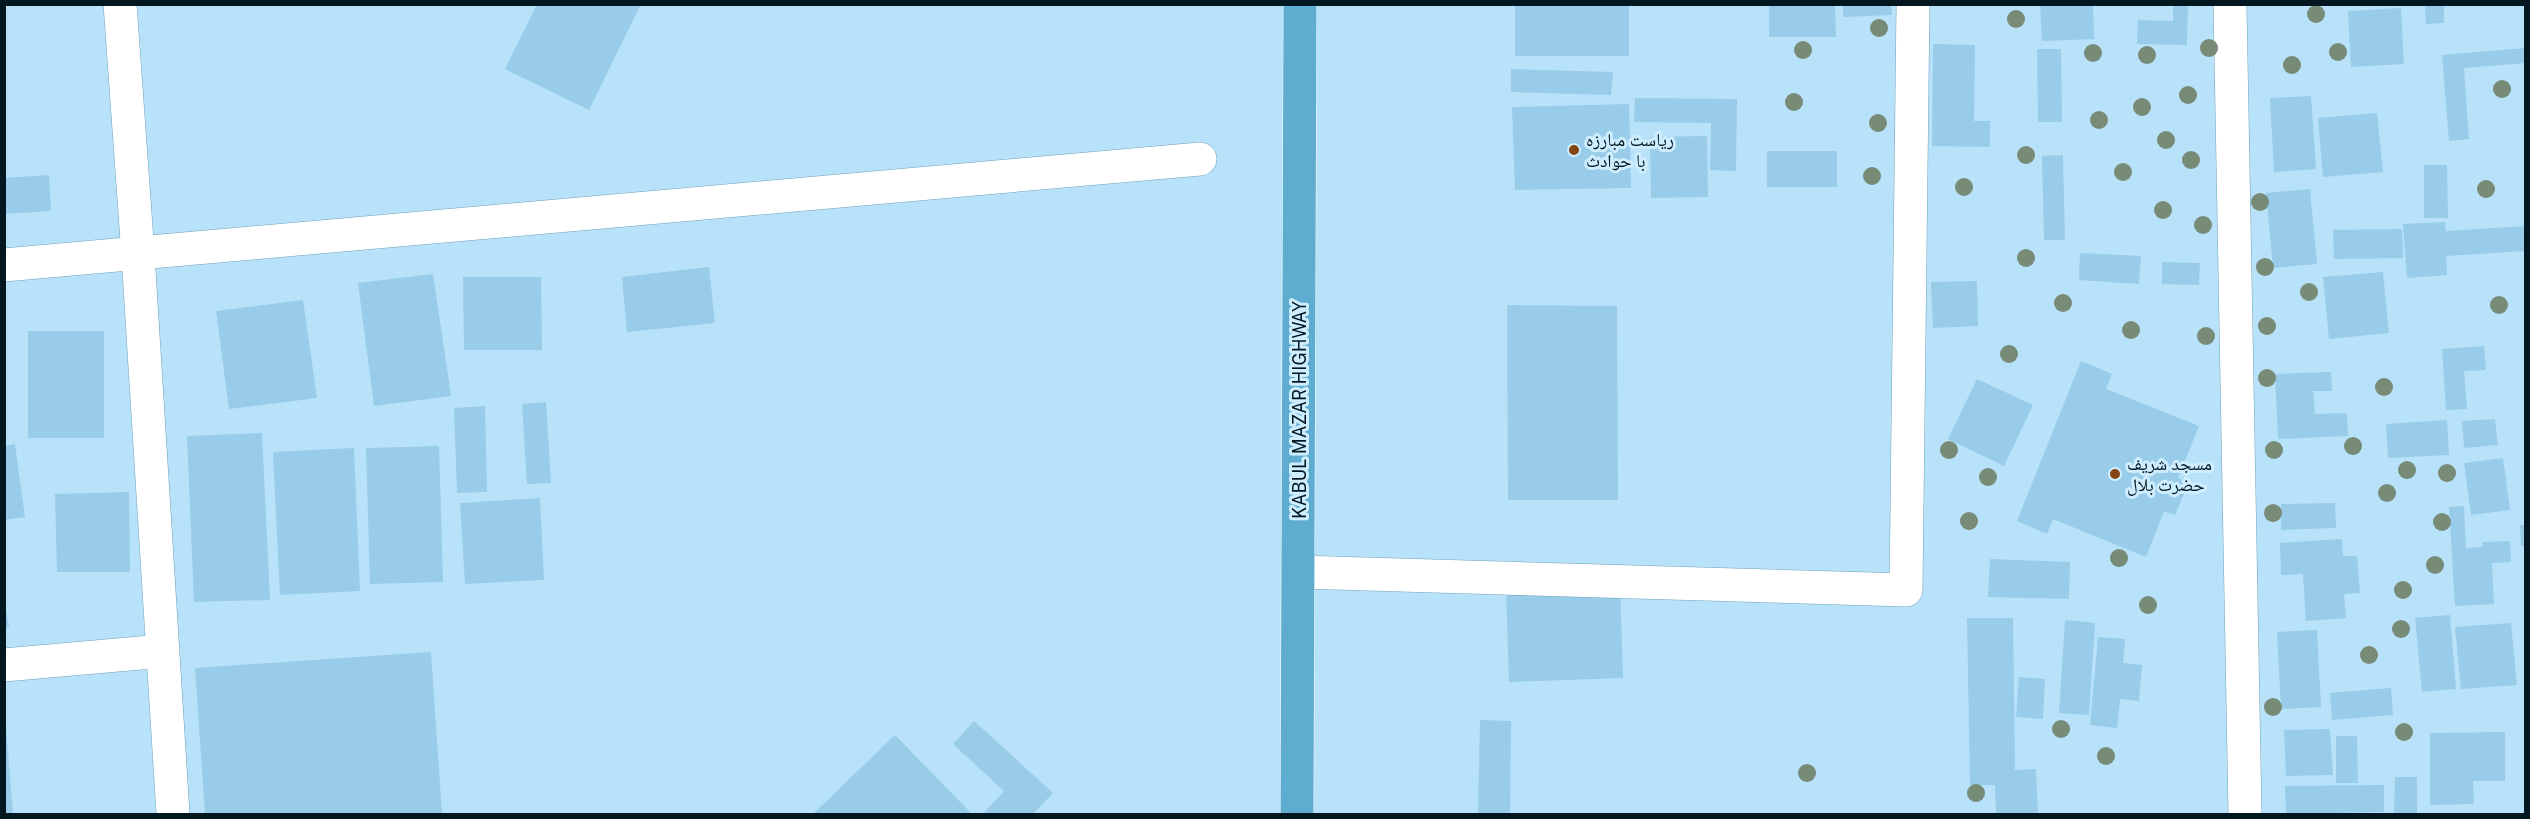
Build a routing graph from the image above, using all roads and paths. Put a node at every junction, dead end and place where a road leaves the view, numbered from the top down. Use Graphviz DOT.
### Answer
graph roads {
  1 [pos="120,4"];
  2 [pos="1300,4"];
  3 [pos="1913,4"];
  4 [pos="2230,4"];
  5 [pos="1200,159"];
  6 [pos="138,255"];
  7 [pos="4,265"];
  8 [pos="1299,572"];
  9 [pos="163,651"];
  10 [pos="4,665"];
  11 [pos="173,814"];
  12 [pos="1296,814"];
  13 [pos="2245,814"];
  1 -- 6 [label="street"];
  2 -- 8 [label="highway, KABUL MAZAR HIGHWAY"];
  3 -- 8 [label="street"];
  4 -- 13 [label="street"];
  5 -- 6 [label="street"];
  6 -- 7 [label="street"];
  6 -- 9 [label="street"];
  8 -- 12 [label="highway, KABUL MAZAR HIGHWAY"];
  9 -- 10 [label="street"];
  9 -- 11 [label="street"];
}
